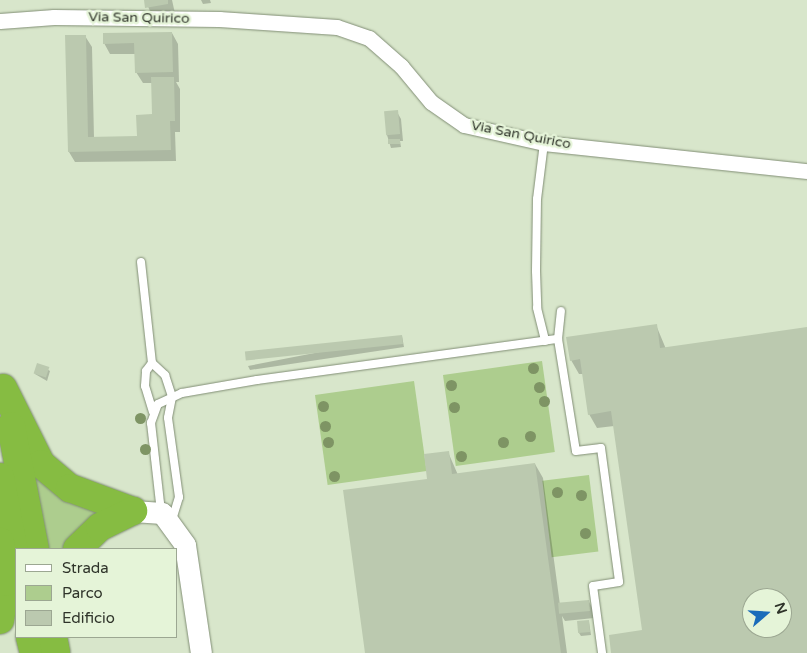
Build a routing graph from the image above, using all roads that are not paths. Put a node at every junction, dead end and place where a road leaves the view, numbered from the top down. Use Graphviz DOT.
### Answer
graph roads {
  1 [pos="0,21"];
  2 [pos="544,143"];
  3 [pos="807,171"];
  4 [pos="141,262"];
  5 [pos="561,311"];
  6 [pos="558,339"];
  7 [pos="545,341"];
  8 [pos="152,363"];
  9 [pos="2,379"];
  10 [pos="172,397"];
  11 [pos="153,412"];
  12 [pos="0,477"];
  13 [pos="133,510"];
  14 [pos="166,518"];
  15 [pos="0,540"];
  16 [pos="35,548"];
  17 [pos="78,548"];
  18 [pos="172,548"];
  19 [pos="15,557"];
  20 [pos="178,591"];
  21 [pos="0,620"];
  22 [pos="187,653"];
  23 [pos="201,653"];
  24 [pos="602,653"];
  1 -- 2 [label="street, Via San Quirico"];
  2 -- 3 [label="street, Via San Quirico"];
  2 -- 7 [label="lane"];
  4 -- 8 [label="lane"];
  5 -- 6 [label="lane"];
  6 -- 7 [label="lane"];
  6 -- 24 [label="lane"];
  7 -- 10 [label="lane"];
  8 -- 10 [label="lane"];
  8 -- 11 [label="lane"];
  9 -- 13 [label="highway"];
  9 -- 16 [label="highway"];
  10 -- 11 [label="lane"];
  10 -- 14 [label="lane"];
  11 -- 14 [label="lane"];
  12 -- 19 [label="highway"];
  13 -- 14 [label="street"];
  13 -- 17 [label="highway"];
  14 -- 18 [label="street"];
  14 -- 23 [label="street"];
  15 -- 21 [label="highway"];
  20 -- 22 [label="street"];
}
